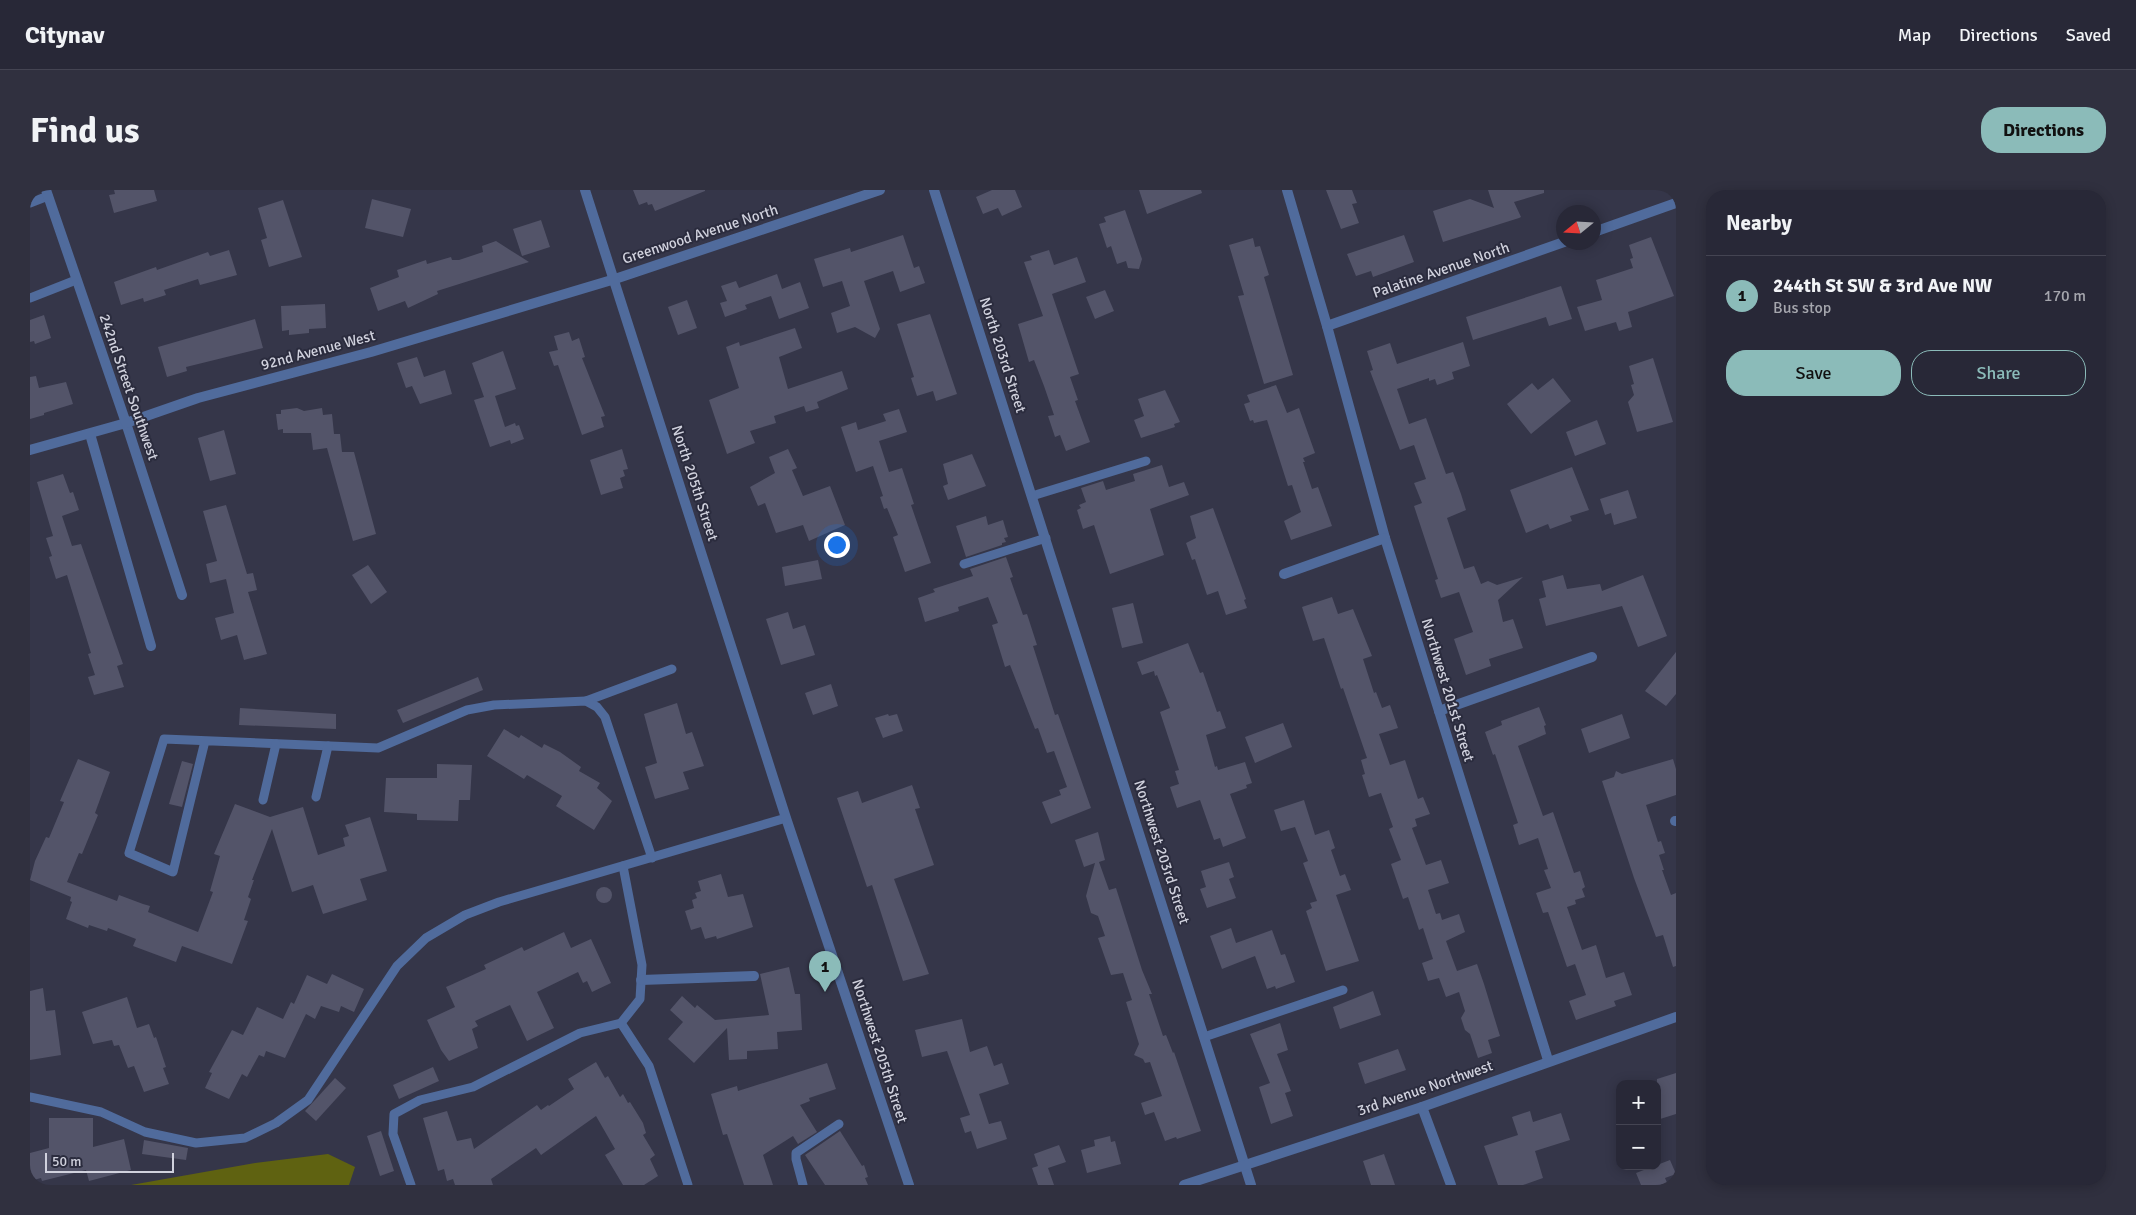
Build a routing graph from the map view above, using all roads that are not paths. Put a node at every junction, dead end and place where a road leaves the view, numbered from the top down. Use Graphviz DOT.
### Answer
graph roads {
  1 [pos="585,190"];
  2 [pos="880,190"];
  3 [pos="934,190"];
  4 [pos="1287,190"];
  5 [pos="47,193"];
  6 [pos="30,203"];
  7 [pos="1676,203"];
  8 [pos="1601,230"];
  9 [pos="1556,245"];
  10 [pos="615,279"];
  11 [pos="76,280"];
  12 [pos="30,298"];
  13 [pos="1327,326"];
  14 [pos="126,424"];
  15 [pos="90,434"];
  16 [pos="30,450"];
  17 [pos="1146,460"];
  18 [pos="1032,496"];
  19 [pos="1045,534"];
  20 [pos="1385,538"];
  21 [pos="964,564"];
  22 [pos="1284,574"];
  23 [pos="182,595"];
  24 [pos="151,646"];
  25 [pos="1592,658"];
  26 [pos="672,669"];
  27 [pos="586,701"];
  28 [pos="1439,710"];
  29 [pos="205,741"];
  30 [pos="276,744"];
  31 [pos="328,746"];
  32 [pos="775,785"];
  33 [pos="316,797"];
  34 [pos="263,800"];
  35 [pos="786,818"];
  36 [pos="652,858"];
  37 [pos="623,866"];
  38 [pos="754,976"];
  39 [pos="641,980"];
  40 [pos="1343,990"];
  41 [pos="1676,1017"];
  42 [pos="621,1023"];
  43 [pos="1204,1037"];
  44 [pos="1548,1060"];
  45 [pos="30,1097"];
  46 [pos="1422,1107"];
  47 [pos="840,1124"];
  48 [pos="1245,1165"];
  49 [pos="411,1185"];
  50 [pos="688,1185"];
  51 [pos="804,1185"];
  52 [pos="909,1185"];
  53 [pos="1184,1185"];
  54 [pos="1251,1185"];
  55 [pos="1451,1185"];
  1 -- 10 [label="street, North 205th Street"];
  2 -- 10 [label="street, Greenwood Avenue North"];
  3 -- 18 [label="street, North 203rd Street"];
  4 -- 13 [label="street, Northwest 201st Street"];
  5 -- 6 [label="lane"];
  5 -- 11 [label="street, 242nd Street Southwest"];
  7 -- 8 [label="street"];
  9 -- 13 [label="street, Palatine Avenue North"];
  10 -- 14 [label="street, 92nd Avenue West"];
  10 -- 32 [label="street, North 205th Street"];
  11 -- 12 [label="lane"];
  11 -- 14 [label="street, 242nd Street Southwest"];
  13 -- 20 [label="street, Northwest 201st Street"];
  14 -- 15 [label="street, 92nd Avenue West"];
  14 -- 23 [label="street, 242nd Street Southwest"];
  15 -- 16 [label="street, 92nd Avenue West"];
  15 -- 24 [label="street"];
  17 -- 18 [label="lane"];
  18 -- 19 [label="street, North 203rd Street"];
  19 -- 21 [label="lane"];
  19 -- 43 [label="street, Northwest 203rd Street"];
  20 -- 22 [label="street"];
  20 -- 28 [label="street, Northwest 201st Street"];
  25 -- 28 [label="street"];
  26 -- 27 [label="lane"];
  27 -- 31 [label="lane"];
  27 -- 36 [label="lane"];
  28 -- 44 [label="street, Northwest 201st Street"];
  29 -- 29 [label="lane"];
  29 -- 30 [label="lane"];
  30 -- 31 [label="lane"];
  30 -- 34 [label="lane"];
  31 -- 33 [label="lane"];
  32 -- 35 [label="street, Northwest 205th Street"];
  35 -- 36 [label="lane"];
  35 -- 52 [label="street, Northwest 205th Street"];
  36 -- 37 [label="lane"];
  37 -- 39 [label="lane"];
  37 -- 45 [label="lane"];
  38 -- 39 [label="street"];
  39 -- 42 [label="lane"];
  40 -- 43 [label="lane"];
  41 -- 44 [label="street, 3rd Avenue Northwest"];
  42 -- 49 [label="lane"];
  42 -- 50 [label="lane"];
  43 -- 48 [label="street, Northwest 203rd Street"];
  44 -- 46 [label="street, 3rd Avenue Northwest"];
  46 -- 48 [label="street, 3rd Avenue Northwest"];
  46 -- 55 [label="street"];
  47 -- 51 [label="lane"];
  48 -- 53 [label="street, 3rd Avenue Northwest"];
  48 -- 54 [label="street, Northwest 203rd Street"];
}
